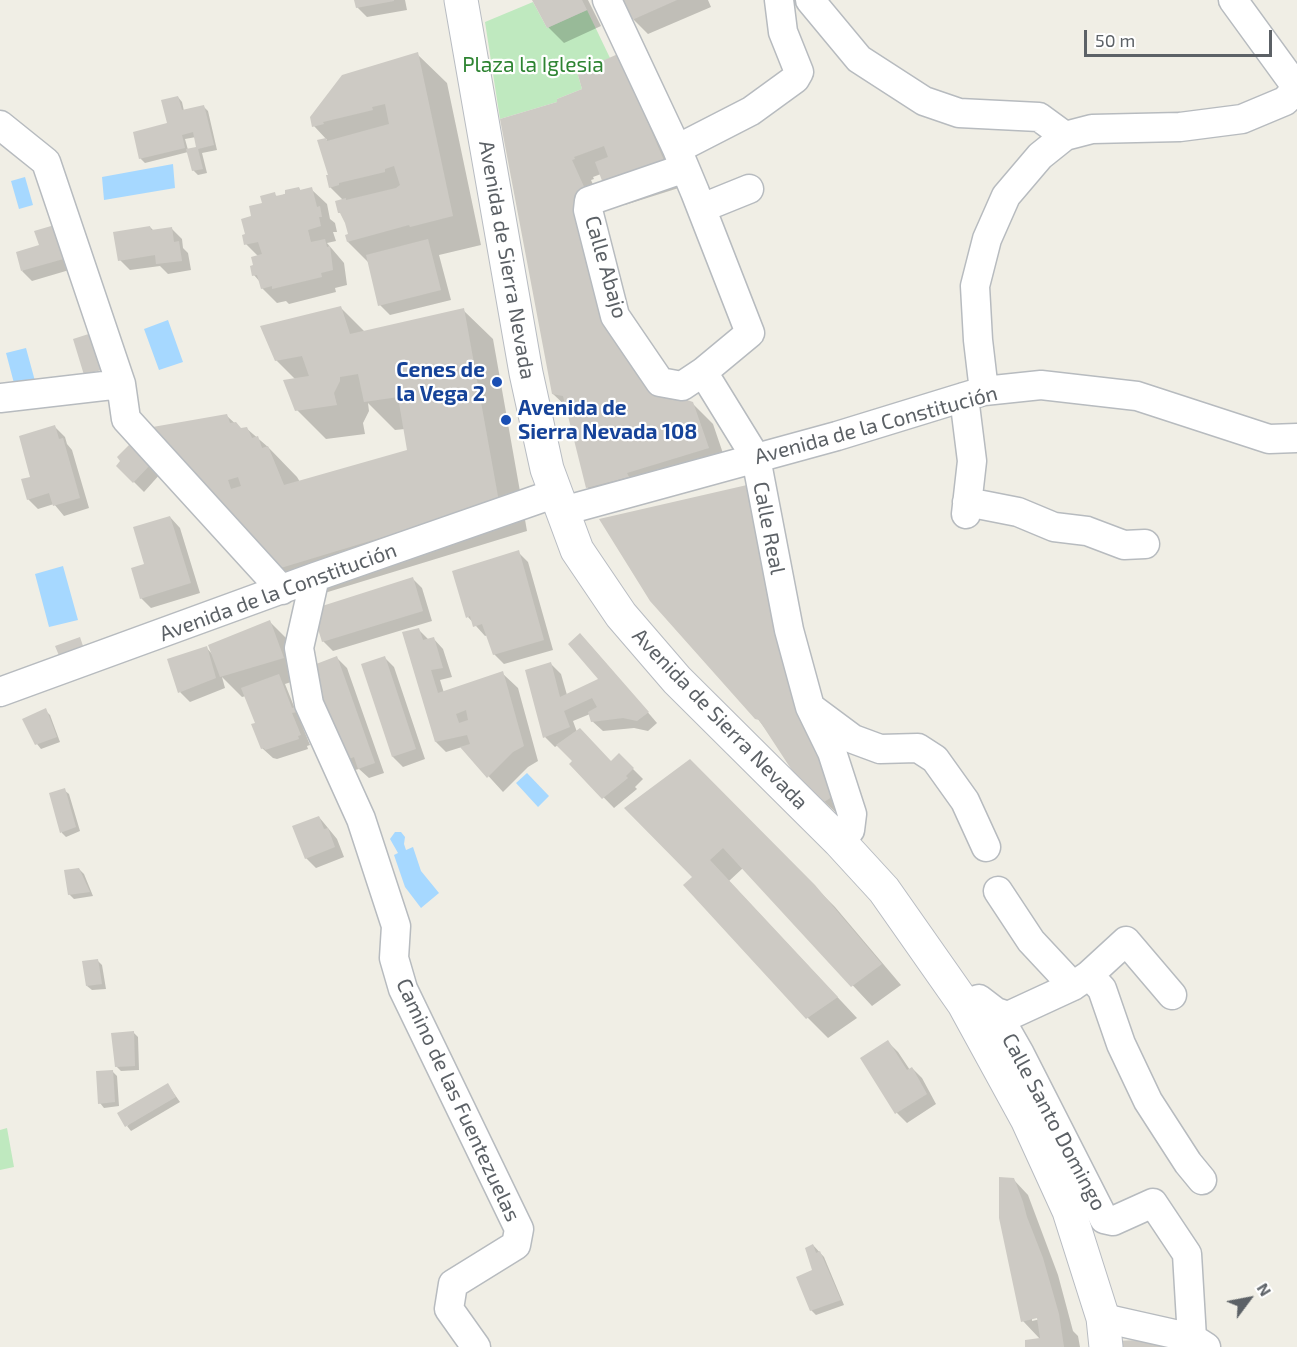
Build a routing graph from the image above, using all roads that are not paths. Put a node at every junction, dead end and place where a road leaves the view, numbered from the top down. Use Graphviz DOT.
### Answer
graph roads {
  1 [pos="461,0"];
  2 [pos="607,0"];
  3 [pos="779,0"];
  4 [pos="810,0"];
  5 [pos="1233,0"];
  6 [pos="0,125"];
  7 [pos="1065,136"];
  8 [pos="681,158"];
  9 [pos="749,189"];
  10 [pos="702,208"];
  11 [pos="703,372"];
  12 [pos="121,384"];
  13 [pos="974,394"];
  14 [pos="0,398"];
  15 [pos="1297,438"];
  16 [pos="756,458"];
  17 [pos="559,502"];
  18 [pos="1145,544"];
  19 [pos="315,577"];
  20 [pos="282,590"];
  21 [pos="0,692"];
  22 [pos="810,707"];
  23 [pos="839,841"];
  24 [pos="986,847"];
  25 [pos="998,891"];
  26 [pos="1081,980"];
  27 [pos="1172,995"];
  28 [pos="964,1004"];
  29 [pos="996,1012"];
  30 [pos="1202,1180"];
  31 [pos="1104,1332"];
  32 [pos="1199,1343"];
  33 [pos="476,1347"];
  1 -- 17 [label="street, Avenida de Sierra Nevada"];
  2 -- 8 [label="street"];
  3 -- 8 [label="street"];
  4 -- 7 [label="street"];
  5 -- 7 [label="street"];
  6 -- 12 [label="street"];
  7 -- 13 [label="street"];
  8 -- 10 [label="street"];
  8 -- 11 [label="street, Calle Abajo"];
  9 -- 10 [label="street"];
  10 -- 11 [label="street"];
  11 -- 16 [label="street, Calle Real"];
  12 -- 14 [label="street"];
  12 -- 20 [label="street"];
  13 -- 15 [label="street, Avenida de la Constitución"];
  13 -- 16 [label="street, Avenida de la Constitución"];
  13 -- 18 [label="street"];
  16 -- 17 [label="street, Avenida de la Constitución"];
  16 -- 22 [label="street, Calle Real"];
  17 -- 19 [label="street, Avenida de la Constitución"];
  17 -- 23 [label="street, Avenida de Sierra Nevada"];
  19 -- 20 [label="street, Avenida de la Constitución"];
  19 -- 33 [label="street, Camino de las Fuentezuelas"];
  20 -- 21 [label="street, Avenida de la Constitución"];
  22 -- 23 [label="street, Calle Real"];
  22 -- 24 [label="street"];
  23 -- 28 [label="street, Avenida de Sierra Nevada"];
  25 -- 26 [label="street"];
  26 -- 27 [label="street"];
  26 -- 29 [label="street"];
  26 -- 30 [label="street"];
  28 -- 29 [label="street, Calle Santo Domingo"];
  28 -- 31 [label="street, Avenida de Sierra Nevada"];
  29 -- 32 [label="street, Calle Santo Domingo"];
  31 -- 32 [label="street"];
}
